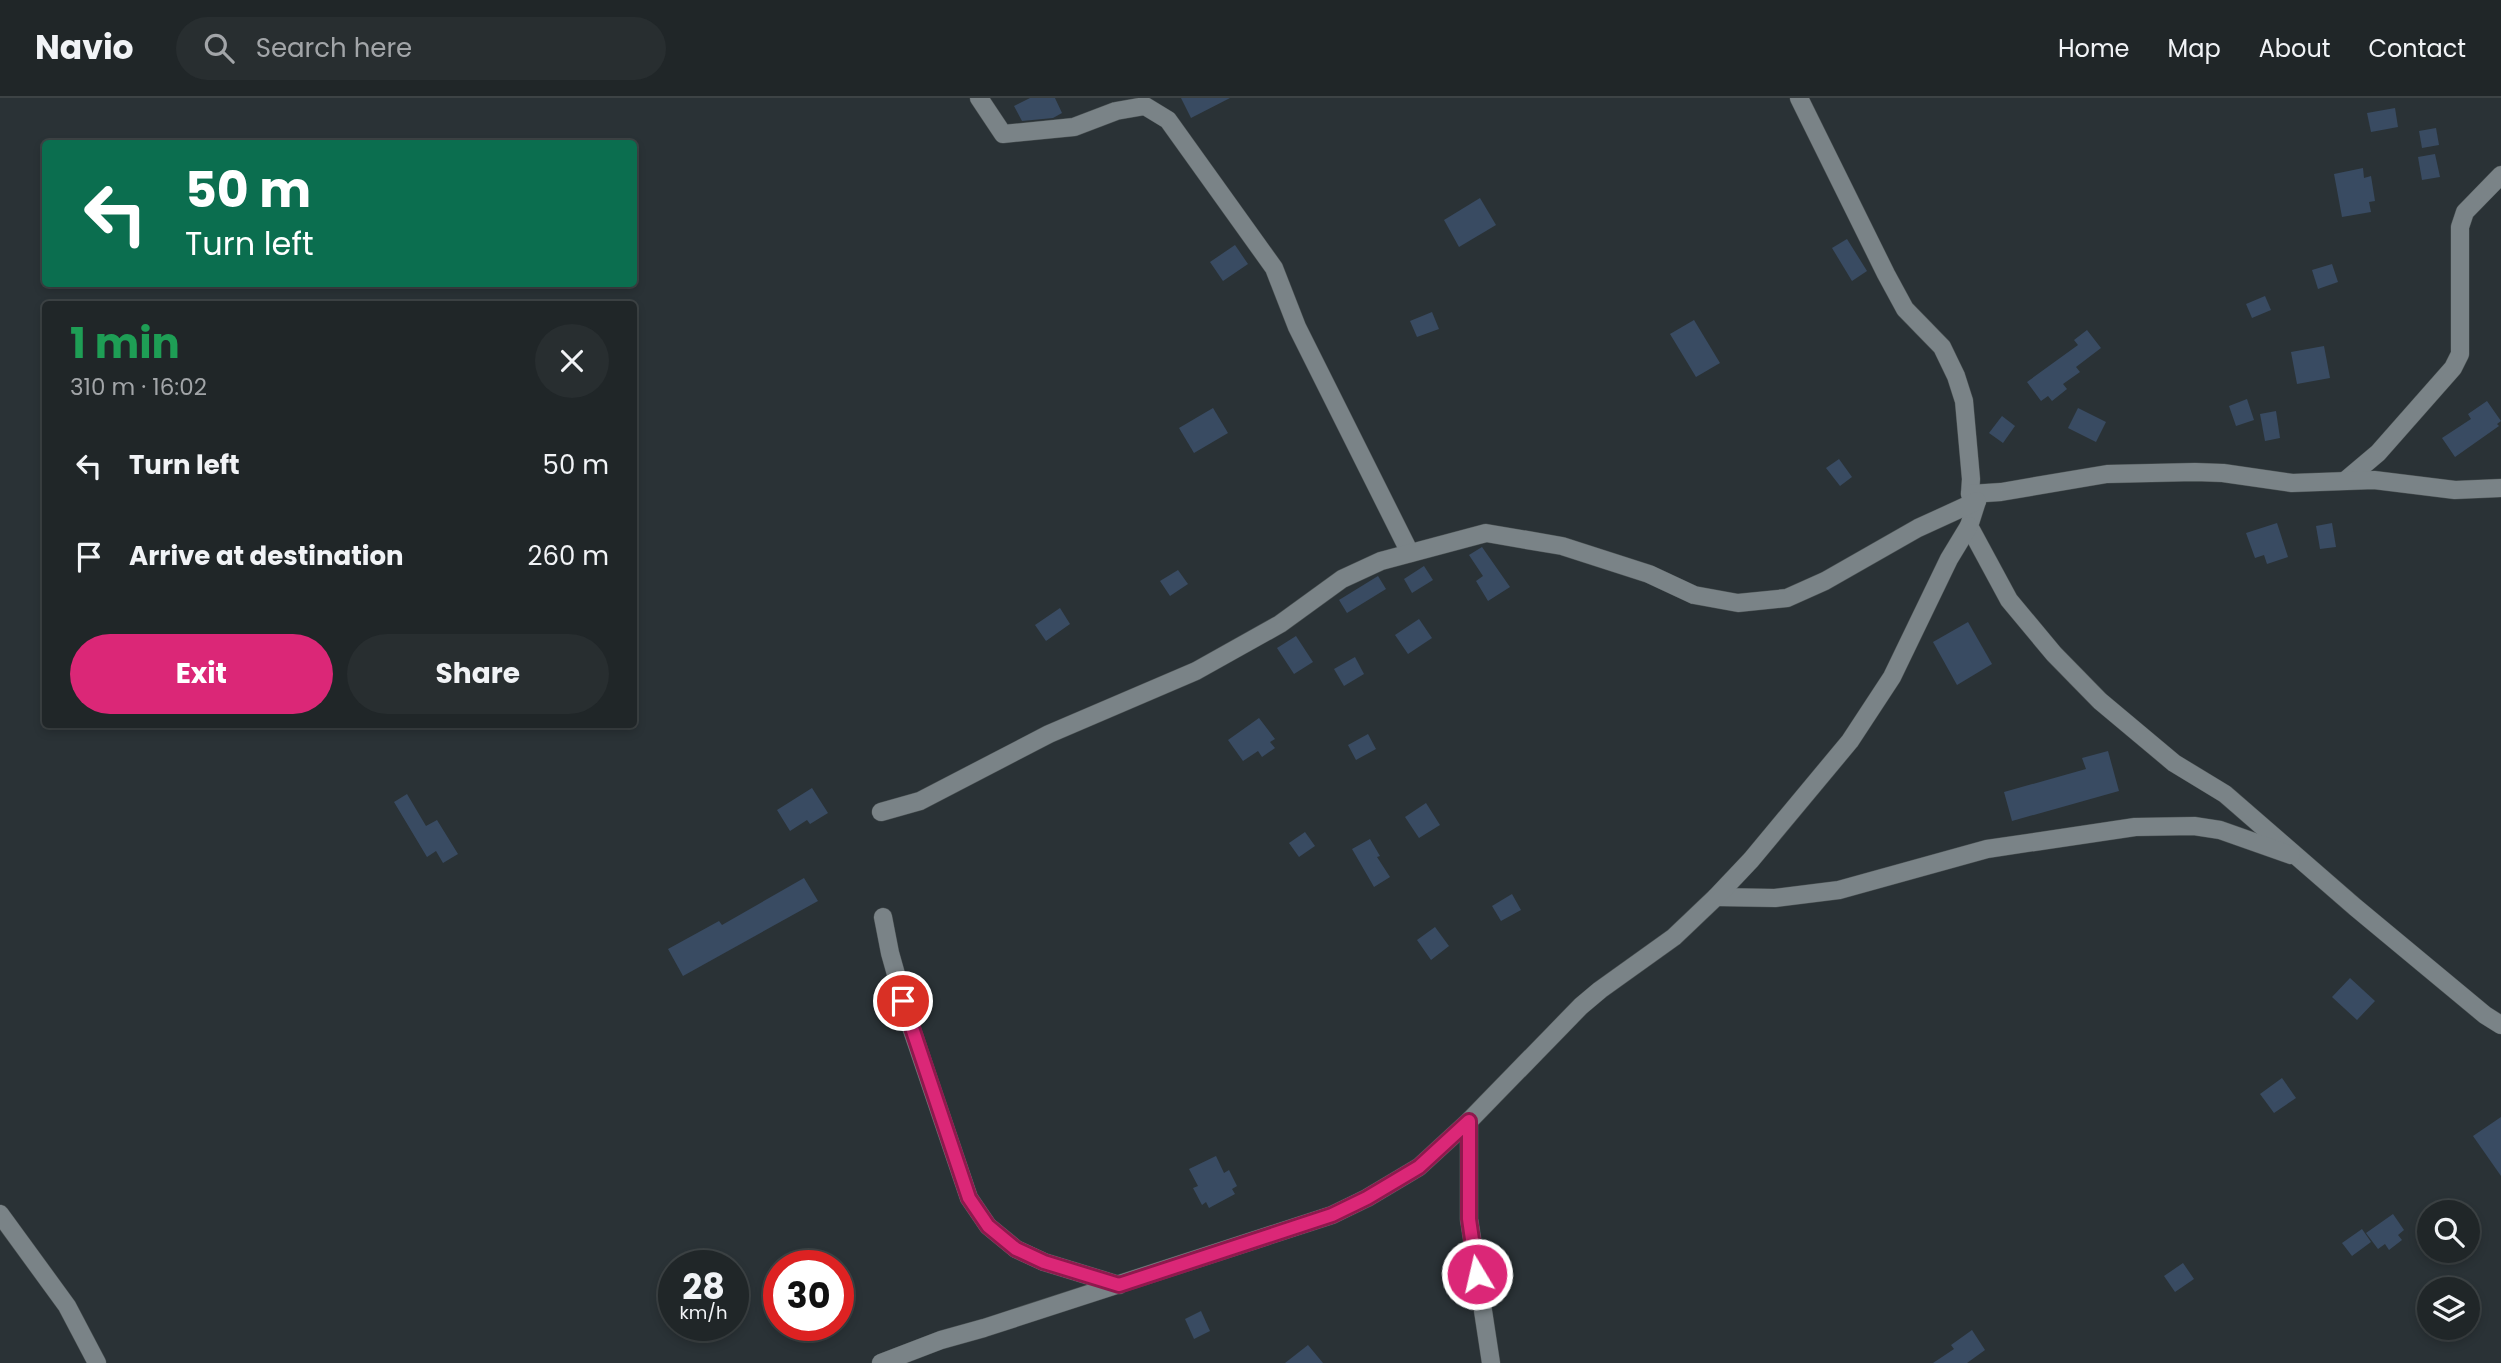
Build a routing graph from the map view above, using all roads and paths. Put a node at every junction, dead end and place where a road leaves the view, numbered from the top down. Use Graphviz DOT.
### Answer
graph roads {
  1 [pos="979,98"];
  2 [pos="1143,98"];
  3 [pos="1799,98"];
  4 [pos="1116,111"];
  5 [pos="2501,176"];
  6 [pos="2346,480"];
  7 [pos="2501,488"];
  8 [pos="1973,498"];
  9 [pos="1969,526"];
  10 [pos="1410,553"];
  11 [pos="881,812"];
  12 [pos="2297,857"];
  13 [pos="1716,897"];
  14 [pos="883,917"];
  15 [pos="2501,1025"];
  16 [pos="1469,1121"];
  17 [pos="0,1214"];
  18 [pos="1119,1285"];
  19 [pos="97,1363"];
  20 [pos="881,1363"];
  21 [pos="1490,1363"];
  1 -- 4 [label="street"];
  2 -- 4 [label="street"];
  3 -- 8 [label="street"];
  4 -- 10 [label="street"];
  5 -- 6 [label="street"];
  6 -- 7 [label="street"];
  6 -- 8 [label="street"];
  8 -- 9 [label="street"];
  8 -- 10 [label="street"];
  9 -- 12 [label="street"];
  9 -- 13 [label="street"];
  10 -- 11 [label="street"];
  12 -- 13 [label="street"];
  12 -- 15 [label="street"];
  13 -- 16 [label="street"];
  14 -- 18 [label="street"];
  16 -- 18 [label="street"];
  16 -- 21 [label="street"];
  17 -- 19 [label="street"];
  18 -- 20 [label="street"];
}
